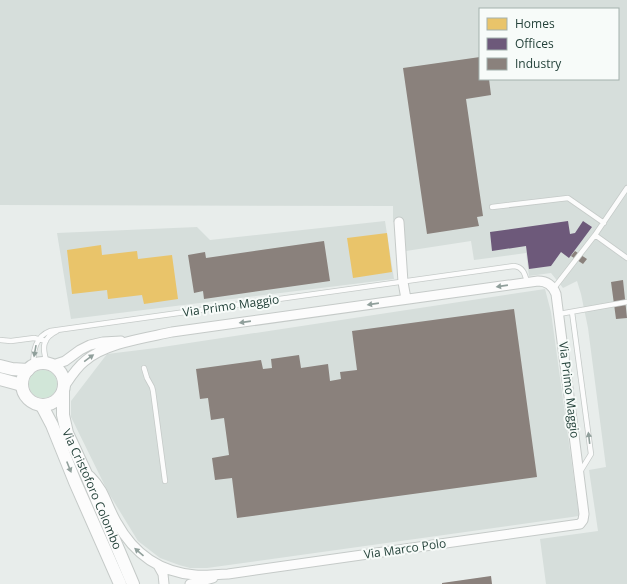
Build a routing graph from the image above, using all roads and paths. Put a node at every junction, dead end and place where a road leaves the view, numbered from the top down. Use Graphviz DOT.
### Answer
graph roads {
  1 [pos="627,188"];
  2 [pos="492,207"];
  3 [pos="399,222"];
  4 [pos="604,223"];
  5 [pos="596,235"];
  6 [pos="627,258"];
  7 [pos="403,282"];
  8 [pos="527,282"];
  9 [pos="554,288"];
  10 [pos="406,299"];
  11 [pos="627,302"];
  12 [pos="572,312"];
  13 [pos="559,314"];
  14 [pos="59,331"];
  15 [pos="39,338"];
  16 [pos="0,340"];
  17 [pos="133,340"];
  18 [pos="46,341"];
  19 [pos="50,364"];
  20 [pos="0,366"];
  21 [pos="31,367"];
  22 [pos="144,368"];
  23 [pos="0,378"];
  24 [pos="22,385"];
  25 [pos="64,390"];
  26 [pos="42,406"];
  27 [pos="83,467"];
  28 [pos="579,473"];
  29 [pos="165,481"];
  30 [pos="582,522"];
  31 [pos="158,565"];
  32 [pos="228,574"];
  33 [pos="120,584"];
  34 [pos="133,584"];
  35 [pos="164,584"];
  36 [pos="190,584"];
  1 -- 4 [label="lane"];
  2 -- 4 [label="lane"];
  3 -- 7 [label="street"];
  4 -- 5 [label="lane"];
  5 -- 6 [label="lane"];
  5 -- 9 [label="lane"];
  7 -- 8 [label="lane, Via Primo Maggio"];
  7 -- 10 [label="street"];
  7 -- 14 [label="lane, Via Primo Maggio"];
  8 -- 9 [label="street, Via Primo Maggio"];
  8 -- 10 [label="street, Via Primo Maggio, one-way"];
  9 -- 13 [label="street, Via Primo Maggio"];
  10 -- 17 [label="street, Via Primo Maggio, one-way"];
  11 -- 12 [label="lane"];
  12 -- 13 [label="lane"];
  28 -- 12 [label="lane, one-way"];
  13 -- 28 [label="street, Via Primo Maggio"];
  14 -- 15 [label="lane, Via Primo Maggio"];
  14 -- 18 [label="lane, Via Primo Maggio"];
  15 -- 16 [label="lane"];
  15 -- 18 [label="lane"];
  15 -- 21 [label="lane, one-way"];
  17 -- 19 [label="street, Via Primo Maggio"];
  25 -- 17 [label="street, Via Primo Maggio, one-way"];
  18 -- 19 [label="lane"];
  19 -- 21 [label="street"];
  19 -- 25 [label="street, Via Cristoforo Colombo"];
  20 -- 21 [label="street"];
  21 -- 24 [label="street"];
  22 -- 29 [label="lane"];
  23 -- 24 [label="street"];
  24 -- 26 [label="street, Via Cristoforo Colombo"];
  25 -- 26 [label="street"];
  25 -- 27 [label="street, Via Cristoforo Colombo"];
  26 -- 33 [label="street, Via Cristoforo Colombo, one-way"];
  31 -- 27 [label="street, Via Marco Polo, one-way"];
  27 -- 34 [label="street, Via Cristoforo Colombo"];
  28 -- 30 [label="street, Via Primo Maggio"];
  30 -- 32 [label="street, Via Marco Polo"];
  31 -- 32 [label="street, Via Marco Polo"];
  31 -- 35 [label="street"];
  32 -- 36 [label="street, Via Marco Polo"];
}
